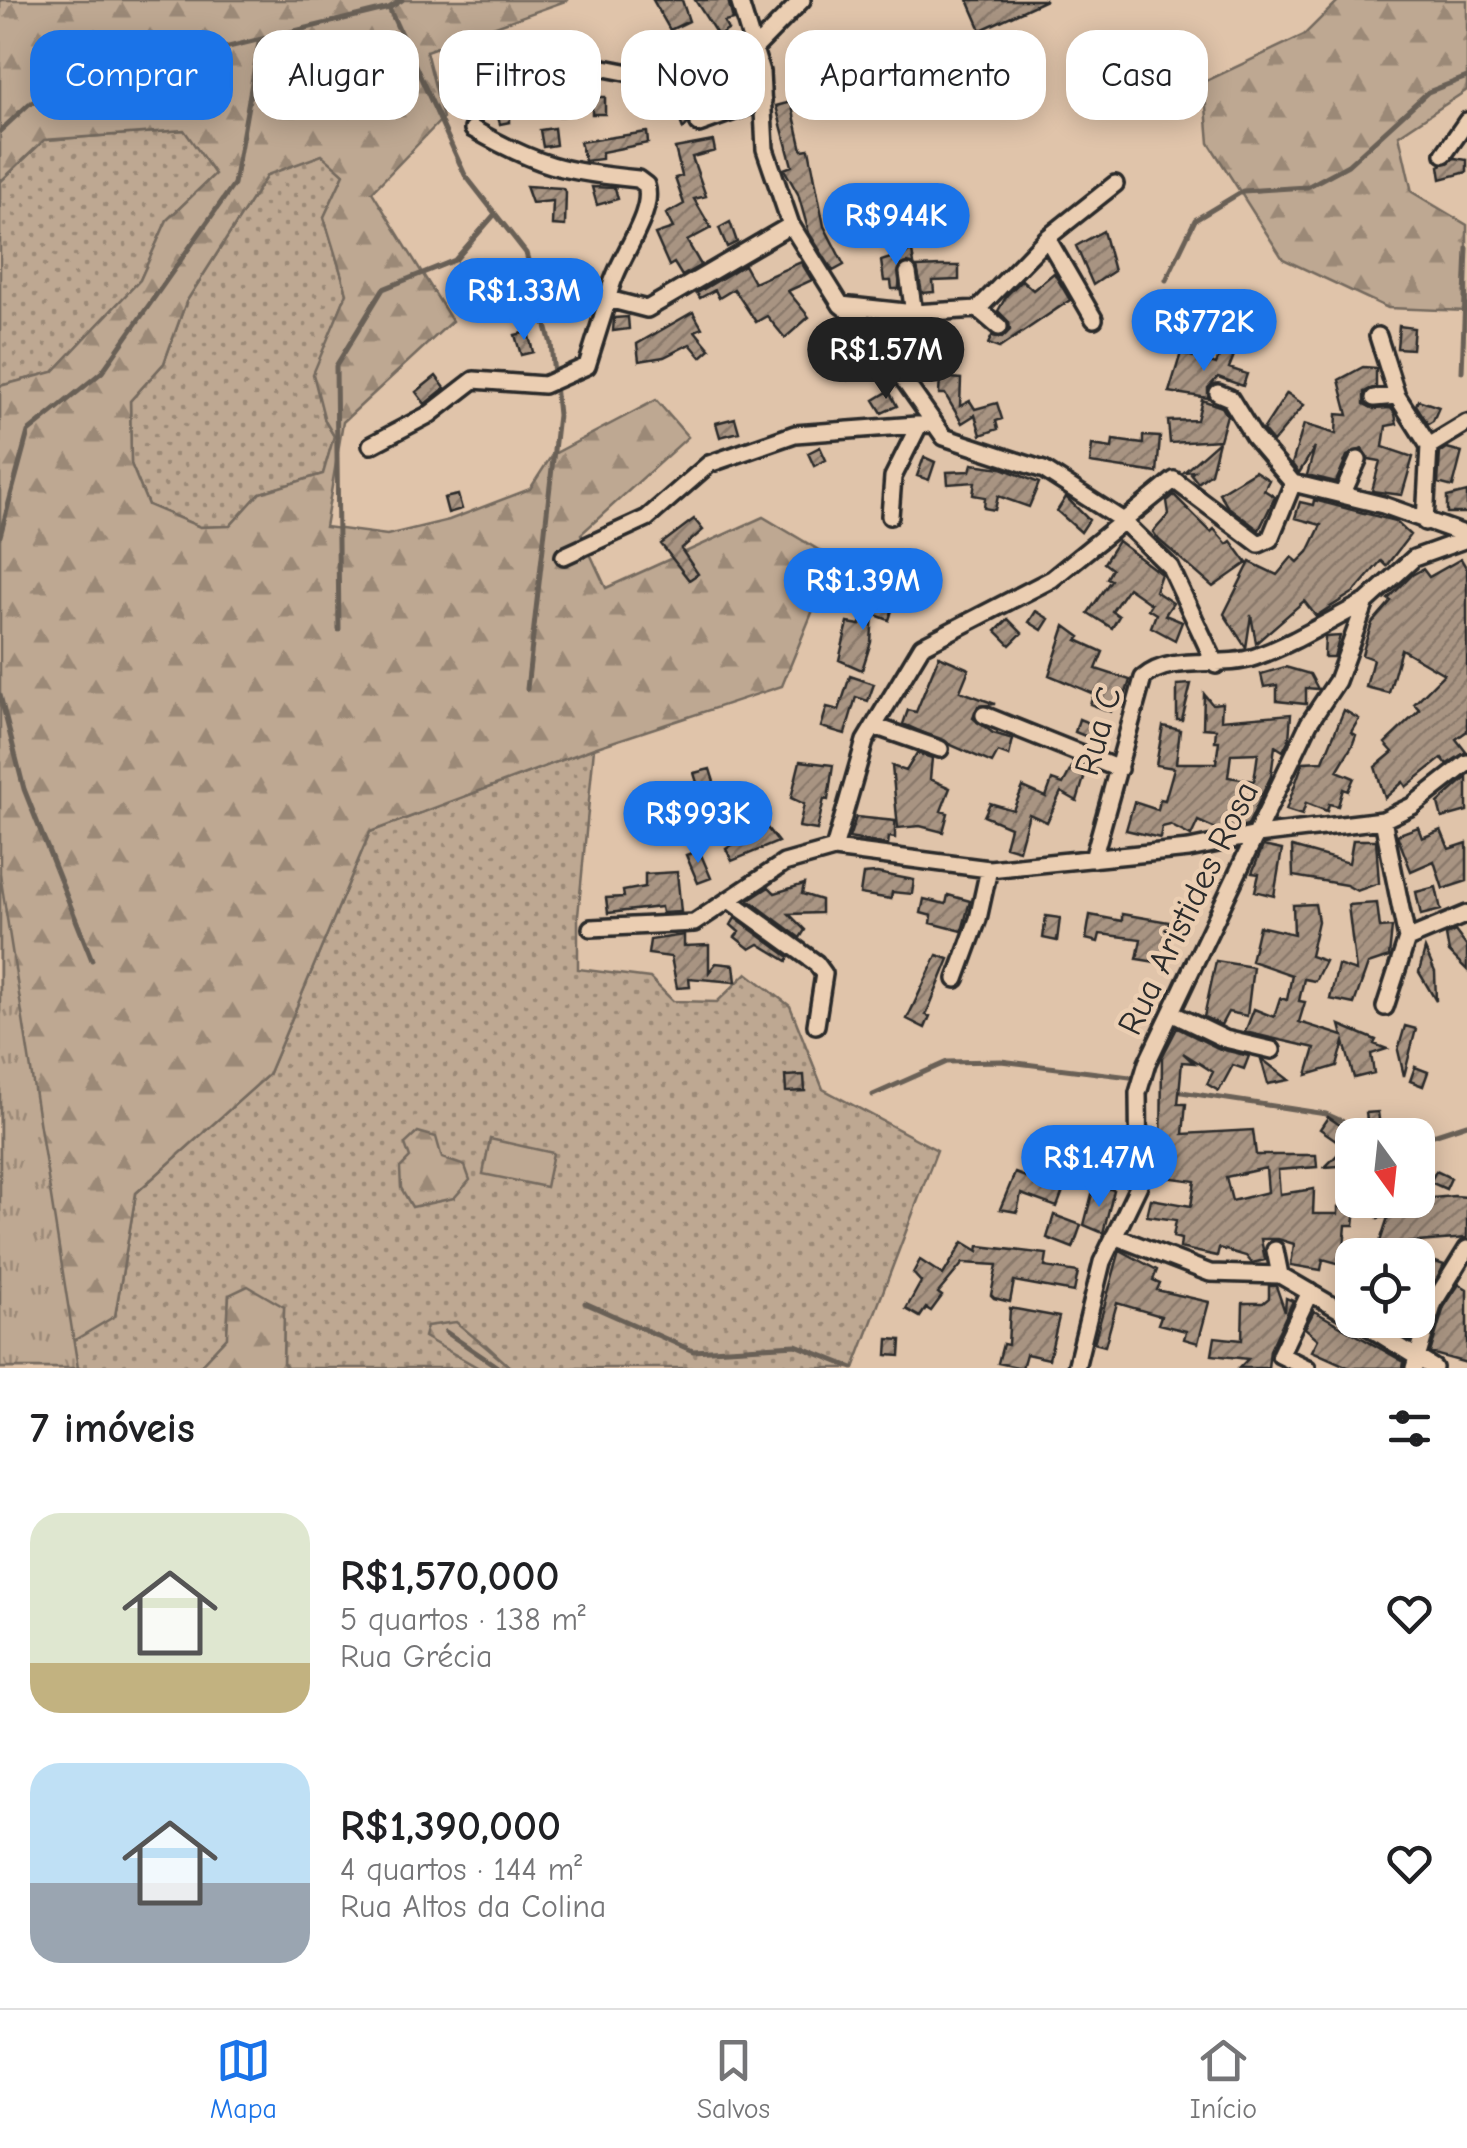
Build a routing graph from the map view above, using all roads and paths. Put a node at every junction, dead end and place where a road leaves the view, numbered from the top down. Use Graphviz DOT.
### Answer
graph roads {
  1 [pos="739,0"];
  2 [pos="802,0"];
  3 [pos="748,30"];
  4 [pos="765,38"];
  5 [pos="710,120"];
  6 [pos="764,120"];
  7 [pos="1467,120"];
  8 [pos="699,124"];
  9 [pos="473,129"];
  10 [pos="1444,154"];
  11 [pos="1115,184"];
  12 [pos="791,225"];
  13 [pos="1047,238"];
  14 [pos="908,273"];
  15 [pos="608,299"];
  16 [pos="841,305"];
  17 [pos="978,309"];
  18 [pos="914,313"];
  19 [pos="1094,320"];
  20 [pos="999,327"];
  21 [pos="1378,336"];
  22 [pos="1218,393"];
  23 [pos="1397,396"];
  24 [pos="1374,398"];
  25 [pos="1467,423"];
  26 [pos="924,424"];
  27 [pos="372,445"];
  28 [pos="1429,446"];
  29 [pos="1358,460"];
  30 [pos="1293,483"];
  31 [pos="1342,495"];
  32 [pos="890,516"];
  33 [pos="1122,520"];
  34 [pos="1425,522"];
  35 [pos="1467,537"];
  36 [pos="564,556"];
  37 [pos="1366,602"];
  38 [pos="1216,665"];
  39 [pos="984,715"];
  40 [pos="874,726"];
  41 [pos="940,749"];
  42 [pos="1467,763"];
  43 [pos="1118,770"];
  44 [pos="1384,820"];
  45 [pos="1257,835"];
  46 [pos="834,850"];
  47 [pos="1092,858"];
  48 [pos="989,869"];
  49 [pos="732,902"];
  50 [pos="1467,914"];
  51 [pos="591,928"];
  52 [pos="1407,939"];
  53 [pos="956,979"];
  54 [pos="1385,1007"];
  55 [pos="1174,1014"];
  56 [pos="816,1025"];
  57 [pos="1272,1050"];
  58 [pos="1114,1236"];
  59 [pos="1467,1249"];
  60 [pos="1274,1250"];
  61 [pos="1280,1275"];
  62 [pos="1310,1292"];
  63 [pos="1335,1307"];
  64 [pos="1383,1338"];
  65 [pos="1423,1365"];
  66 [pos="1076,1368"];
  67 [pos="1307,1368"];
  1 -- 3 [label="street"];
  2 -- 4 [label="street"];
  5 -- 8 [label="street"];
  6 -- 12 [label="street"];
  7 -- 10 [label="street"];
  9 -- 15 [label="street"];
  11 -- 13 [label="street"];
  12 -- 15 [label="street"];
  12 -- 16 [label="street"];
  13 -- 17 [label="street"];
  13 -- 19 [label="street"];
  14 -- 18 [label="street"];
  15 -- 27 [label="street"];
  16 -- 18 [label="street"];
  16 -- 26 [label="street"];
  17 -- 18 [label="street"];
  17 -- 20 [label="street"];
  21 -- 23 [label="street"];
  22 -- 30 [label="street"];
  23 -- 24 [label="street"];
  23 -- 28 [label="street"];
  25 -- 28 [label="street"];
  26 -- 32 [label="street"];
  26 -- 33 [label="street"];
  26 -- 36 [label="street"];
  28 -- 34 [label="street"];
  29 -- 31 [label="street"];
  30 -- 31 [label="street"];
  30 -- 33 [label="street"];
  31 -- 34 [label="street"];
  33 -- 38 [label="street"];
  33 -- 40 [label="street"];
  34 -- 35 [label="street"];
  35 -- 37 [label="street, Rua Aristides Rosa"];
  37 -- 38 [label="street, Rua C"];
  37 -- 45 [label="street, Rua Aristides Rosa"];
  38 -- 43 [label="street, Rua C"];
  39 -- 43 [label="street"];
  40 -- 41 [label="street"];
  40 -- 46 [label="street"];
  42 -- 44 [label="street"];
  43 -- 47 [label="street, Rua C"];
  44 -- 45 [label="street"];
  44 -- 52 [label="street"];
  45 -- 47 [label="street"];
  45 -- 55 [label="street, Rua Aristides Rosa"];
  46 -- 48 [label="street"];
  46 -- 49 [label="street"];
  47 -- 48 [label="street"];
  48 -- 53 [label="street"];
  49 -- 51 [label="street"];
  49 -- 56 [label="street"];
  50 -- 52 [label="street"];
  52 -- 54 [label="street"];
  55 -- 57 [label="street"];
  55 -- 58 [label="street, Rua Aristides Rosa"];
  58 -- 61 [label="street"];
  58 -- 66 [label="street, Rua Aristides Rosa"];
  59 -- 65 [label="street"];
  60 -- 61 [label="street"];
  61 -- 62 [label="street"];
  62 -- 63 [label="street"];
  62 -- 67 [label="street"];
  64 -- 65 [label="street"];
}
